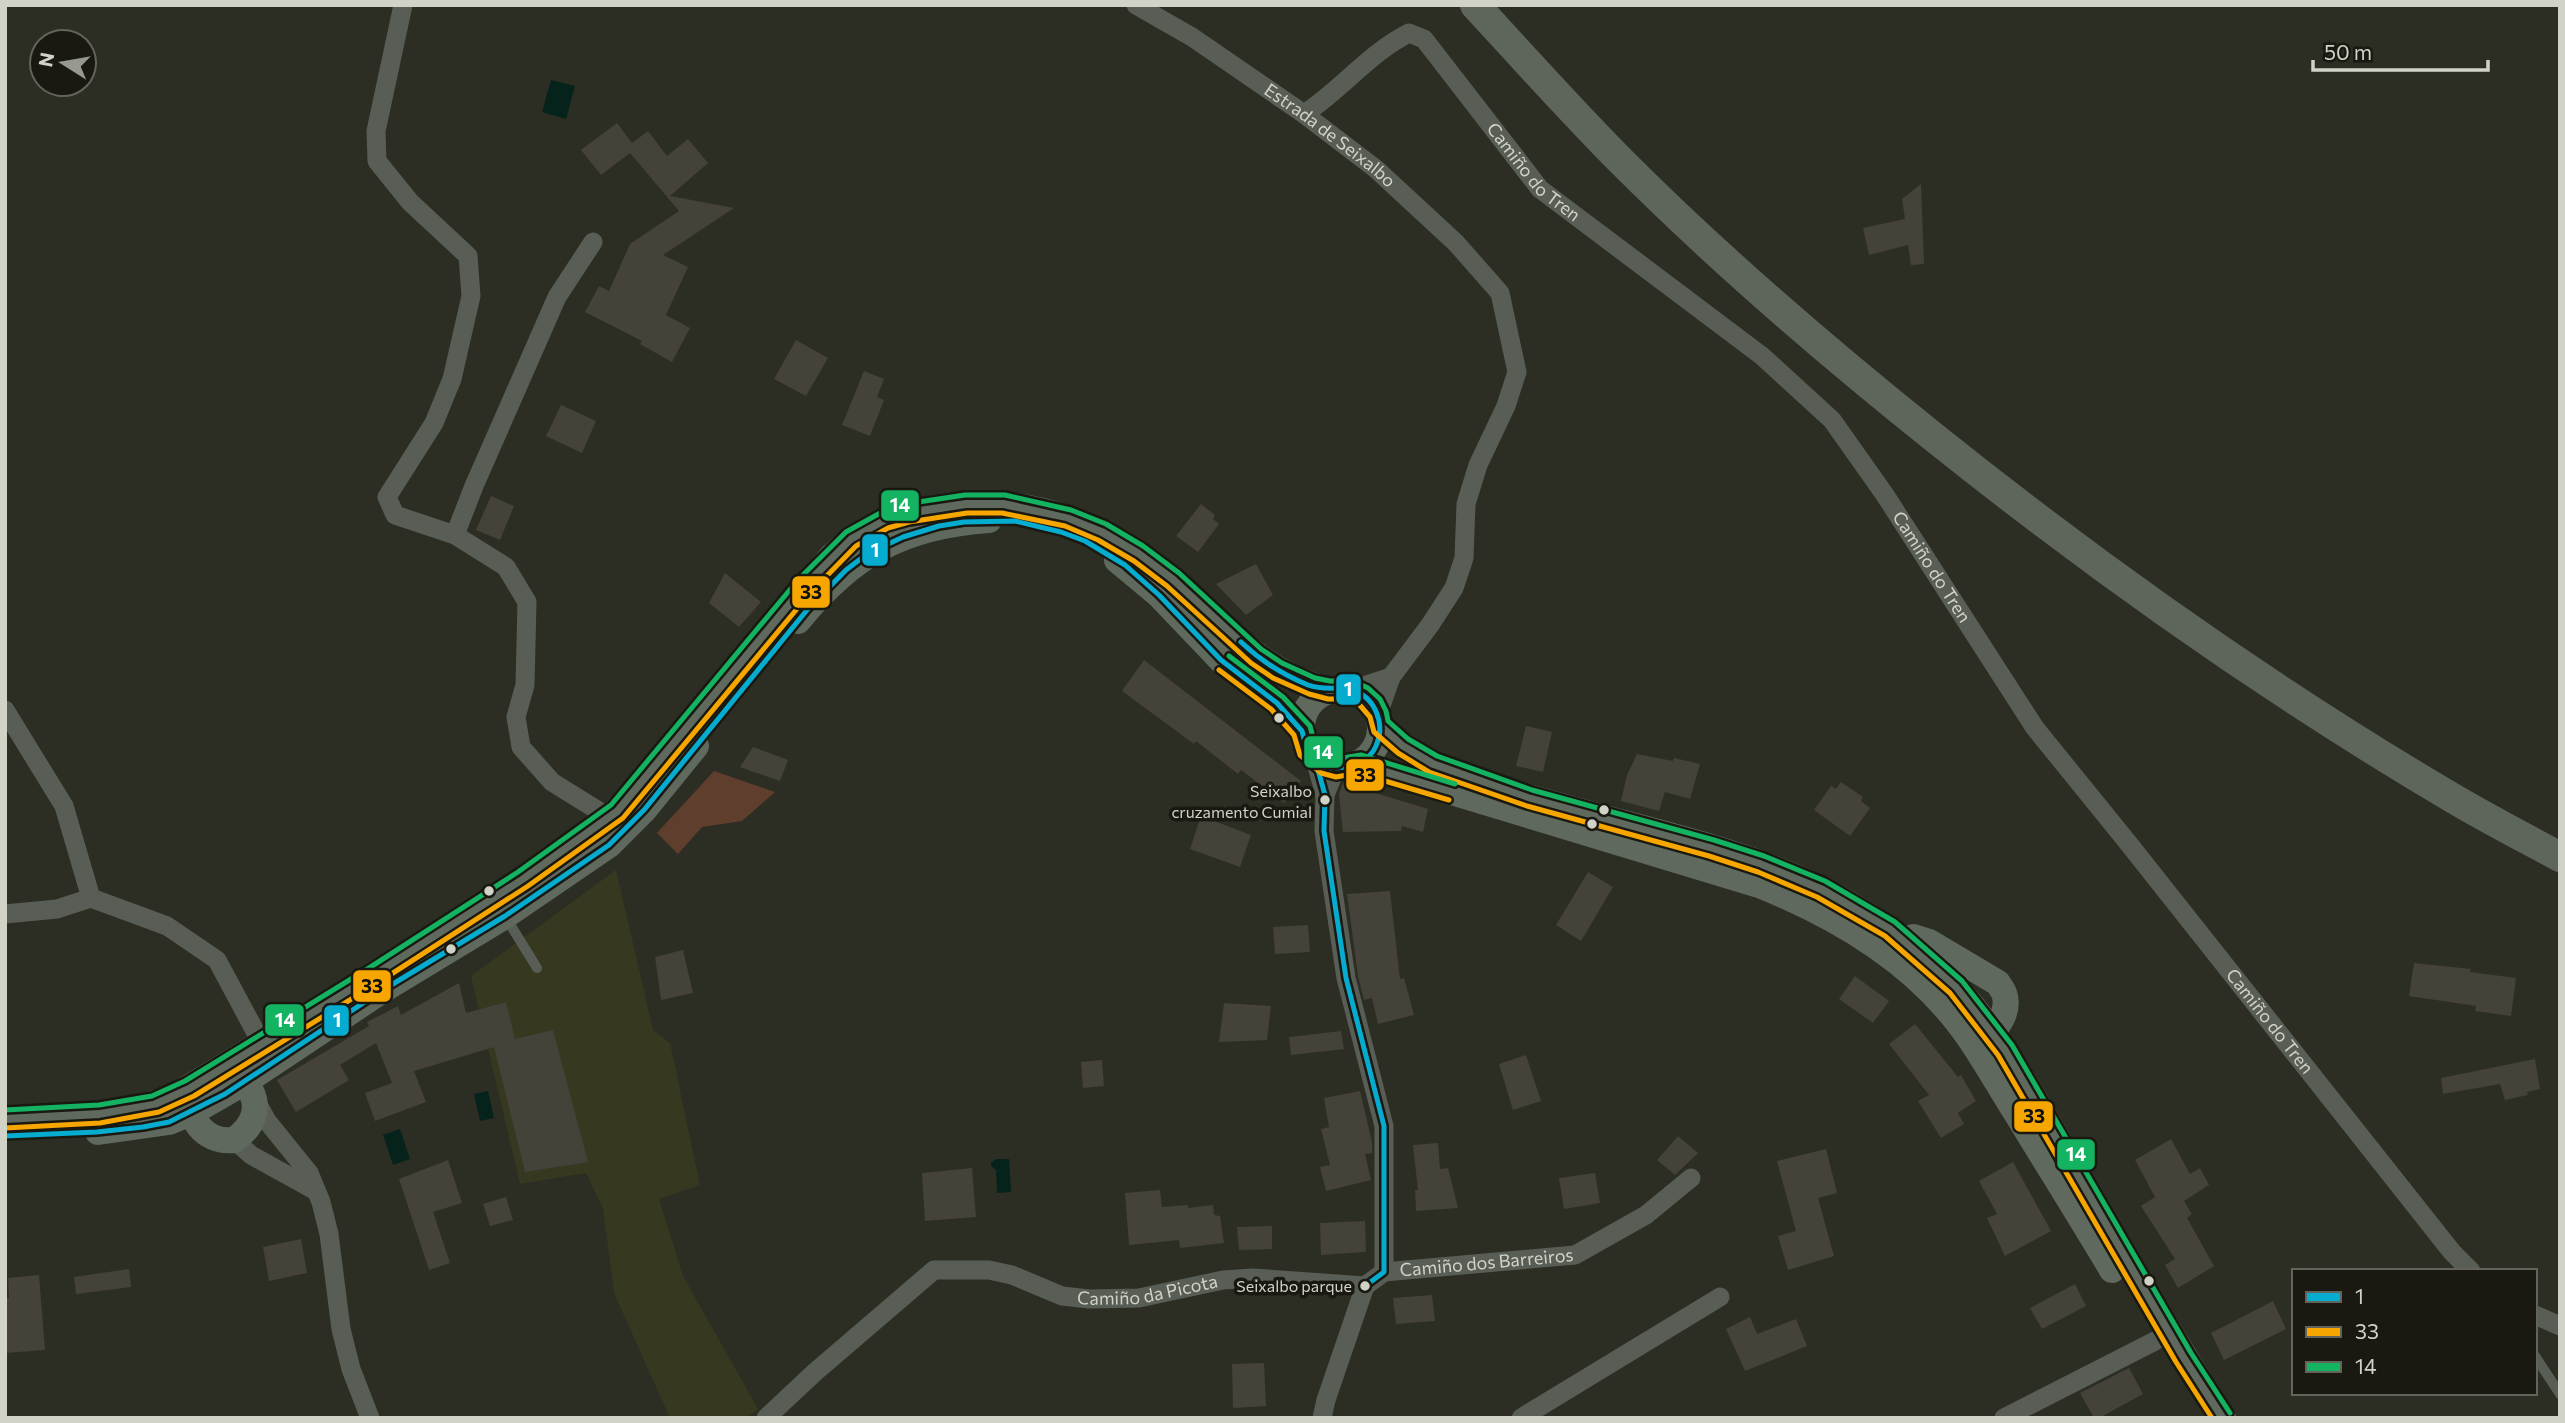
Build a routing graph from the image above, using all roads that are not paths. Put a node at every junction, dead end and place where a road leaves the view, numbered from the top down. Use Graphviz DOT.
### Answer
graph roads {
  1 [pos="403,5"];
  2 [pos="1136,5"];
  3 [pos="1475,5"];
  4 [pos="1304,114"];
  5 [pos="593,242"];
  6 [pos="456,535"];
  7 [pos="1391,677"];
  8 [pos="1340,690"];
  9 [pos="5,710"];
  10 [pos="1379,720"];
  11 [pos="1302,731"];
  12 [pos="1337,764"];
  13 [pos="603,823"];
  14 [pos="2560,857"];
  15 [pos="91,898"];
  16 [pos="1799,901"];
  17 [pos="5,914"];
  18 [pos="505,916"];
  19 [pos="1890,929"];
  20 [pos="537,968"];
  21 [pos="1984,975"];
  22 [pos="1954,994"];
  23 [pos="1987,1034"];
  24 [pos="256,1047"];
  25 [pos="243,1087"];
  26 [pos="155,1104"];
  27 [pos="193,1105"];
  28 [pos="5,1119"];
  29 [pos="2026,1130"];
  30 [pos="97,1132"];
  31 [pos="5,1136"];
  32 [pos="221,1138"];
  33 [pos="1691,1178"];
  34 [pos="316,1191"];
  35 [pos="2470,1269"];
  36 [pos="1384,1272"];
  37 [pos="1365,1286"];
  38 [pos="1720,1297"];
  39 [pos="2537,1316"];
  40 [pos="2560,1326"];
  41 [pos="2155,1341"];
  42 [pos="2537,1359"];
  43 [pos="2560,1394"];
  44 [pos="370,1418"];
  45 [pos="766,1418"];
  46 [pos="1322,1418"];
  47 [pos="1521,1418"];
  48 [pos="2004,1418"];
  49 [pos="2201,1418"];
  50 [pos="2223,1418"];
  1 -- 6 [label="street"];
  2 -- 4 [label="street, Estrada de Seixalbo"];
  3 -- 14 [label="main road"];
  4 -- 7 [label="street, Estrada de Seixalbo"];
  4 -- 35 [label="street, Camiño do Tren"];
  5 -- 6 [label="street"];
  6 -- 13 [label="street"];
  7 -- 8 [label="street"];
  7 -- 10 [label="street"];
  8 -- 10 [label="street"];
  8 -- 11 [label="street"];
  8 -- 13 [label="street"];
  9 -- 15 [label="street"];
  10 -- 12 [label="street"];
  10 -- 19 [label="street"];
  11 -- 12 [label="street"];
  11 -- 18 [label="street"];
  12 -- 16 [label="street"];
  12 -- 36 [label="street"];
  13 -- 18 [label="street"];
  13 -- 24 [label="street"];
  15 -- 17 [label="street"];
  15 -- 24 [label="street"];
  16 -- 22 [label="street"];
  16 -- 29 [label="street"];
  18 -- 20 [label="lane"];
  18 -- 25 [label="street"];
  19 -- 21 [label="street"];
  19 -- 22 [label="street"];
  21 -- 22 [label="street"];
  21 -- 23 [label="street"];
  22 -- 23 [label="street"];
  23 -- 29 [label="street"];
  23 -- 50 [label="street"];
  24 -- 25 [label="street"];
  24 -- 26 [label="street"];
  25 -- 27 [label="street"];
  25 -- 32 [label="street"];
  25 -- 34 [label="street"];
  26 -- 27 [label="street"];
  26 -- 28 [label="street"];
  27 -- 30 [label="street"];
  27 -- 32 [label="street"];
  29 -- 41 [label="street"];
  30 -- 31 [label="street"];
  30 -- 32 [label="street"];
  32 -- 34 [label="street"];
  33 -- 36 [label="street, Camiño dos Barreiros"];
  34 -- 44 [label="street"];
  36 -- 37 [label="street"];
  37 -- 45 [label="street, Camiño da Picota"];
  37 -- 46 [label="street"];
  38 -- 47 [label="street"];
  39 -- 40 [label="street"];
  41 -- 48 [label="street"];
  41 -- 49 [label="street"];
  42 -- 43 [label="lane"];
}
